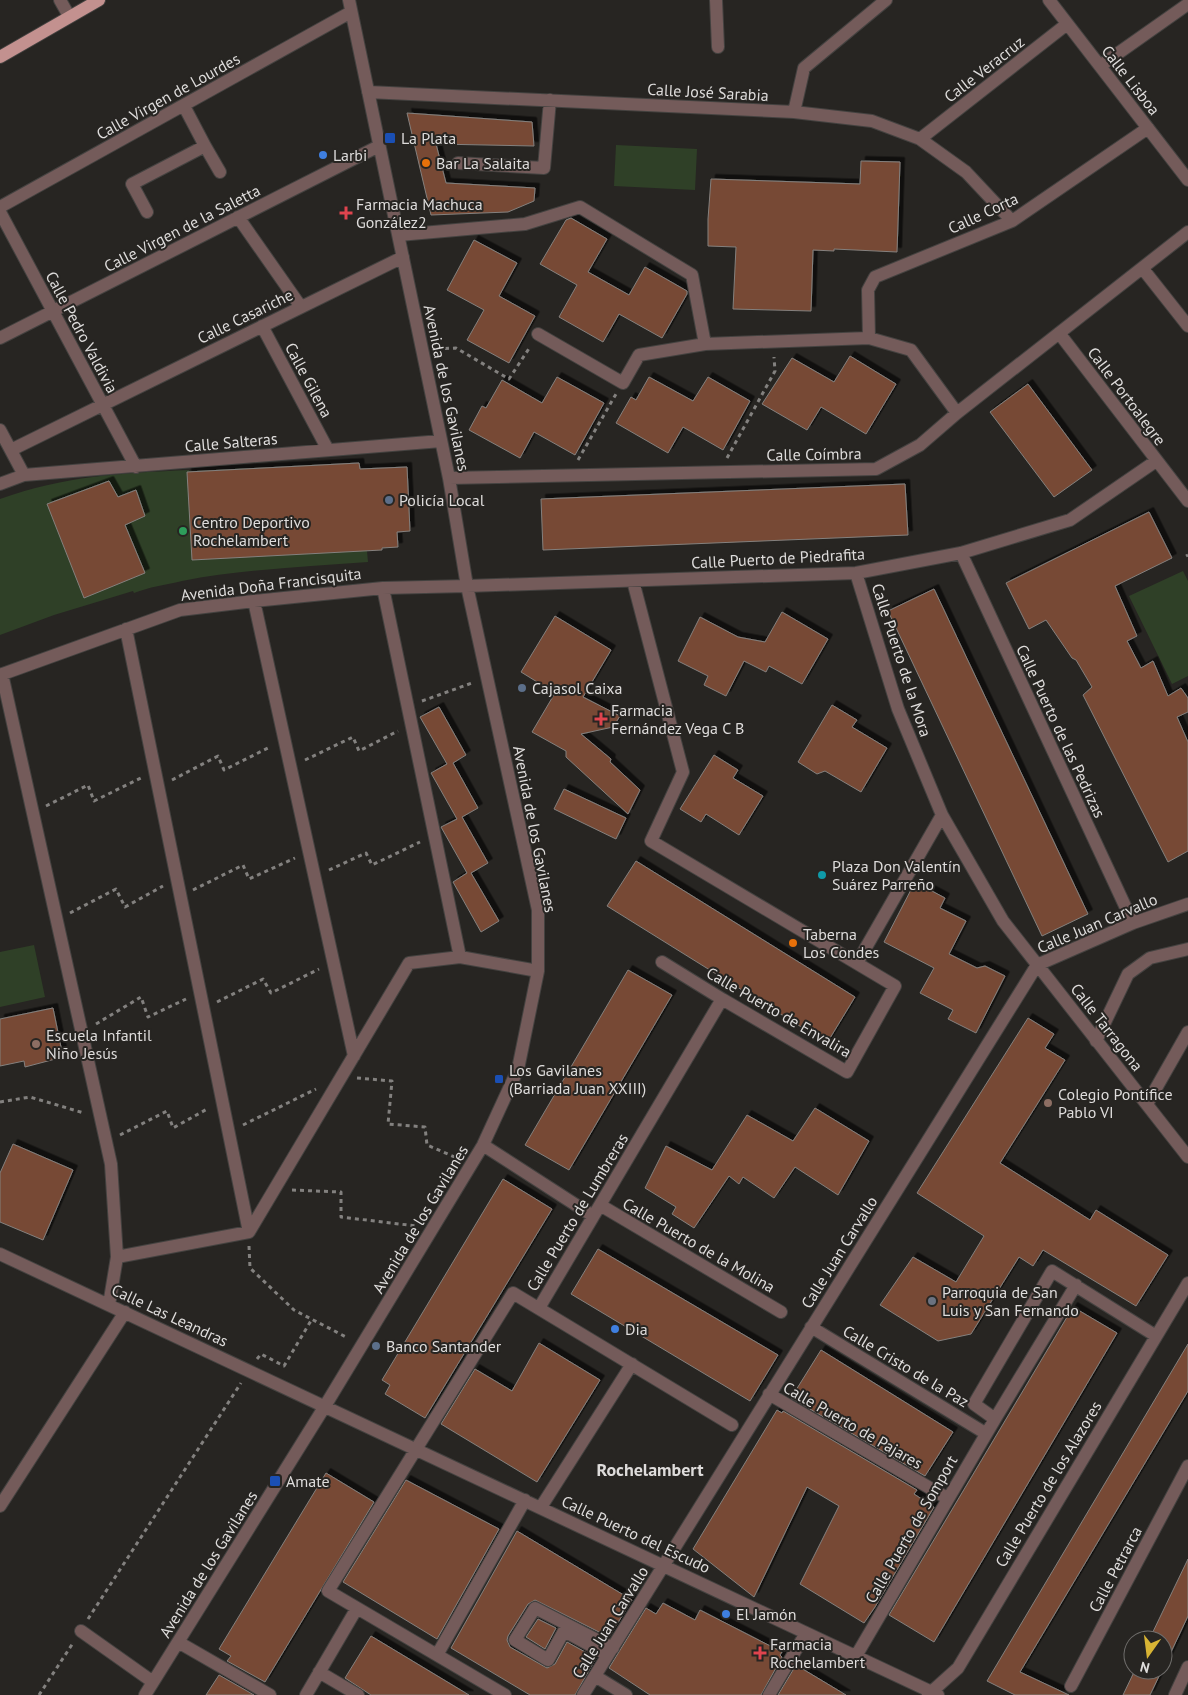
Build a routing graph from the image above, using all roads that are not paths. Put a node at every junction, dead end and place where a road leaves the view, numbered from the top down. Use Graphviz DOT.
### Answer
graph roads {
  1 [pos="60,0"];
  2 [pos="99,0"];
  3 [pos="716,0"];
  4 [pos="886,0"];
  5 [pos="1049,0"];
  6 [pos="1188,4"];
  7 [pos="350,6"];
  8 [pos="70,16"];
  9 [pos="1067,24"];
  10 [pos="718,47"];
  11 [pos="0,57"];
  12 [pos="1100,66"];
  13 [pos="368,92"];
  14 [pos="550,100"];
  15 [pos="184,106"];
  16 [pos="794,112"];
  17 [pos="1148,128"];
  18 [pos="920,139"];
  19 [pos="205,146"];
  20 [pos="379,146"];
  21 [pos="458,164"];
  22 [pos="220,172"];
  23 [pos="1188,180"];
  24 [pos="0,207"];
  25 [pos="0,212"];
  26 [pos="147,212"];
  27 [pos="238,217"];
  28 [pos="1012,221"];
  29 [pos="1188,232"];
  30 [pos="399,235"];
  31 [pos="403,257"];
  32 [pos="1143,269"];
  33 [pos="301,307"];
  34 [pos="54,311"];
  35 [pos="262,326"];
  36 [pos="1188,326"];
  37 [pos="1058,333"];
  38 [pos="538,334"];
  39 [pos="0,338"];
  40 [pos="869,338"];
  41 [pos="705,344"];
  42 [pos="102,404"];
  43 [pos="958,413"];
  44 [pos="0,430"];
  45 [pos="441,440"];
  46 [pos="11,450"];
  47 [pos="328,450"];
  48 [pos="1156,461"];
  49 [pos="136,467"];
  50 [pos="24,475"];
  51 [pos="449,478"];
  52 [pos="0,484"];
  53 [pos="1188,501"];
  54 [pos="961,553"];
  55 [pos="856,572"];
  56 [pos="632,580"];
  57 [pos="467,586"];
  58 [pos="383,588"];
  59 [pos="254,601"];
  60 [pos="126,630"];
  61 [pos="1,675"];
  62 [pos="942,815"];
  63 [pos="1188,904"];
  64 [pos="1133,923"];
  65 [pos="1188,949"];
  66 [pos="460,957"];
  67 [pos="662,962"];
  68 [pos="857,962"];
  69 [pos="1037,965"];
  70 [pos="538,971"];
  71 [pos="722,1000"];
  72 [pos="1188,1032"];
  73 [pos="1096,1040"];
  74 [pos="354,1056"];
  75 [pos="1147,1104"];
  76 [pos="1183,1141"];
  77 [pos="483,1145"];
  78 [pos="1188,1157"];
  79 [pos="597,1211"];
  80 [pos="249,1232"];
  81 [pos="0,1254"];
  82 [pos="117,1258"];
  83 [pos="1188,1283"];
  84 [pos="1076,1285"];
  85 [pos="109,1305"];
  86 [pos="539,1308"];
  87 [pos="125,1312"];
  88 [pos="781,1312"];
  89 [pos="810,1327"];
  90 [pos="1156,1336"];
  91 [pos="632,1364"];
  92 [pos="769,1394"];
  93 [pos="326,1406"];
  94 [pos="994,1419"];
  95 [pos="732,1425"];
  96 [pos="985,1433"];
  97 [pos="415,1448"];
  98 [pos="1188,1466"];
  99 [pos="947,1498"];
  100 [pos="525,1500"];
  101 [pos="0,1506"];
  102 [pos="541,1508"];
  103 [pos="664,1565"];
  104 [pos="357,1608"];
  105 [pos="81,1631"];
  106 [pos="806,1632"];
  107 [pos="178,1642"];
  108 [pos="610,1651"];
  109 [pos="437,1655"];
  110 [pos="856,1656"];
  111 [pos="1188,1666"];
  112 [pos="320,1672"];
  113 [pos="595,1676"];
  114 [pos="153,1682"];
  115 [pos="1071,1686"];
  116 [pos="933,1694"];
  117 [pos="145,1695"];
  118 [pos="270,1695"];
  119 [pos="306,1695"];
  120 [pos="358,1695"];
  121 [pos="505,1695"];
  122 [pos="583,1695"];
  123 [pos="626,1695"];
  124 [pos="769,1695"];
  125 [pos="1175,1695"];
  1 -- 8 [label="street"];
  2 -- 8 [label="main road"];
  3 -- 10 [label="street"];
  4 -- 16 [label="street"];
  5 -- 9 [label="street, Calle Lisboa"];
  6 -- 12 [label="street"];
  7 -- 13 [label="street, Avenida de los Gavilanes"];
  7 -- 15 [label="street, Calle Virgen de Lourdes"];
  8 -- 11 [label="main road"];
  9 -- 12 [label="street, Calle Lisboa"];
  9 -- 18 [label="street, Calle Veracruz"];
  12 -- 17 [label="street, Calle Lisboa"];
  13 -- 14 [label="street, Calle José Sarabia"];
  13 -- 20 [label="street, Avenida de los Gavilanes"];
  14 -- 16 [label="street, Calle José Sarabia"];
  14 -- 21 [label="street"];
  15 -- 19 [label="street"];
  15 -- 24 [label="street, Calle Virgen de Lourdes"];
  16 -- 18 [label="street, Calle José Sarabia"];
  17 -- 23 [label="street, Calle Lisboa"];
  17 -- 28 [label="street, Calle Corta"];
  18 -- 28 [label="street, Calle José Sarabia"];
  19 -- 22 [label="street"];
  19 -- 26 [label="street"];
  20 -- 27 [label="street, Calle Virgen de la Saletta"];
  20 -- 30 [label="street, Avenida de los Gavilanes"];
  25 -- 34 [label="street, Calle Pedro Valdivia"];
  27 -- 33 [label="street"];
  27 -- 34 [label="street, Calle Virgen de la Saletta"];
  28 -- 40 [label="street, Calle Corta"];
  29 -- 32 [label="street, Calle Coímbra"];
  30 -- 31 [label="street, Avenida de los Gavilanes"];
  30 -- 41 [label="street"];
  31 -- 33 [label="street, Calle Casariche"];
  31 -- 45 [label="street, Avenida de los Gavilanes"];
  32 -- 36 [label="street"];
  32 -- 37 [label="street, Calle Coímbra"];
  33 -- 35 [label="street, Calle Casariche"];
  34 -- 39 [label="street, Calle Virgen de la Saletta"];
  34 -- 42 [label="street, Calle Pedro Valdivia"];
  35 -- 42 [label="street, Calle Casariche"];
  35 -- 47 [label="street, Calle Gilena"];
  37 -- 43 [label="street, Calle Coímbra"];
  37 -- 48 [label="street, Calle Portoalegre"];
  38 -- 41 [label="street"];
  40 -- 41 [label="street"];
  40 -- 43 [label="street"];
  42 -- 46 [label="street, Calle Casariche"];
  42 -- 49 [label="street, Calle Pedro Valdivia"];
  43 -- 51 [label="street, Calle Coímbra"];
  44 -- 46 [label="street"];
  45 -- 47 [label="street, Calle Salteras"];
  45 -- 51 [label="street, Avenida de los Gavilanes"];
  46 -- 50 [label="street"];
  47 -- 49 [label="street, Calle Salteras"];
  48 -- 53 [label="street, Calle Portoalegre"];
  48 -- 54 [label="street, Calle Puerto de Piedrafita"];
  49 -- 50 [label="street, Calle Salteras"];
  50 -- 52 [label="street, Calle Salteras"];
  51 -- 57 [label="street, Avenida de los Gavilanes"];
  54 -- 55 [label="street, Calle Puerto de Piedrafita"];
  54 -- 64 [label="street, Calle Puerto de las Pedrizas"];
  55 -- 56 [label="street, Calle Puerto de Piedrafita"];
  55 -- 62 [label="street, Calle Puerto de la Mora"];
  56 -- 57 [label="street, Calle Puerto de Piedrafita"];
  56 -- 68 [label="street"];
  57 -- 58 [label="street, Avenida Doña Francisquita"];
  57 -- 70 [label="street, Avenida de los Gavilanes"];
  58 -- 59 [label="street, Avenida Doña Francisquita"];
  58 -- 66 [label="street"];
  59 -- 60 [label="street, Avenida Doña Francisquita"];
  59 -- 74 [label="street"];
  60 -- 61 [label="street, Avenida Doña Francisquita"];
  60 -- 80 [label="street"];
  61 -- 82 [label="street"];
  62 -- 68 [label="street"];
  62 -- 69 [label="street, Calle Puerto de la Mora"];
  63 -- 64 [label="street, Calle Juan Carvallo"];
  64 -- 69 [label="street, Calle Juan Carvallo"];
  65 -- 73 [label="street"];
  66 -- 70 [label="street"];
  66 -- 74 [label="street"];
  67 -- 71 [label="street, Calle Puerto de Envalira"];
  68 -- 71 [label="street, Calle Puerto de Envalira"];
  69 -- 73 [label="street, Calle Tarragona"];
  69 -- 89 [label="street, Calle Juan Carvallo"];
  70 -- 77 [label="street, Avenida de los Gavilanes"];
  71 -- 79 [label="street, Calle Puerto de Lumbreras"];
  72 -- 75 [label="street"];
  73 -- 75 [label="street, Calle Tarragona"];
  74 -- 80 [label="street"];
  75 -- 76 [label="street, Calle Tarragona"];
  76 -- 78 [label="street, Calle Tarragona"];
  77 -- 79 [label="street, Calle Puerto de la Molina"];
  77 -- 93 [label="street, Avenida de los Gavilanes"];
  79 -- 86 [label="street, Calle Puerto de Lumbreras"];
  79 -- 88 [label="street, Calle Puerto de la Molina"];
  80 -- 82 [label="street"];
  81 -- 85 [label="street, Calle Las Leandras"];
  82 -- 85 [label="street"];
  83 -- 90 [label="street, Calle Puerto de los Alazores"];
  84 -- 90 [label="street"];
  84 -- 94 [label="street, Calle Puerto de Somport"];
  84 -- 94 [label="street"];
  85 -- 87 [label="street, Calle Las Leandras"];
  86 -- 91 [label="street"];
  86 -- 97 [label="street, Calle Puerto de Lumbreras"];
  87 -- 93 [label="street, Calle Las Leandras"];
  87 -- 101 [label="street"];
  89 -- 92 [label="street, Calle Juan Carvallo"];
  89 -- 96 [label="street, Calle Cristo de la Paz"];
  90 -- 116 [label="street, Calle Puerto de los Alazores"];
  91 -- 95 [label="street"];
  91 -- 102 [label="street"];
  92 -- 99 [label="street, Calle Puerto de Pajares"];
  92 -- 103 [label="street, Calle Juan Carvallo"];
  93 -- 97 [label="street, Calle Puerto del Escudo"];
  93 -- 107 [label="street, Avenida de los Gavilanes"];
  94 -- 96 [label="street, Calle Puerto de Somport"];
  96 -- 99 [label="street, Calle Puerto de Somport"];
  97 -- 100 [label="street, Calle Puerto del Escudo"];
  97 -- 104 [label="street"];
  98 -- 115 [label="street, Calle Petrarca"];
  99 -- 110 [label="street, Calle Puerto de Somport"];
  100 -- 102 [label="street, Calle Puerto del Escudo"];
  100 -- 109 [label="street"];
  102 -- 103 [label="street, Calle Puerto del Escudo"];
  103 -- 106 [label="street, Calle Puerto del Escudo"];
  103 -- 108 [label="street, Calle Juan Carvallo"];
  104 -- 109 [label="street"];
  104 -- 112 [label="street"];
  105 -- 114 [label="street"];
  106 -- 110 [label="street, Calle Puerto del Escudo"];
  106 -- 124 [label="street"];
  107 -- 114 [label="street, Avenida de los Gavilanes"];
  107 -- 118 [label="street"];
  108 -- 108 [label="street"];
  108 -- 113 [label="street, Calle Juan Carvallo"];
  109 -- 121 [label="street"];
  110 -- 116 [label="street, Calle Puerto del Escudo"];
  111 -- 125 [label="street"];
  112 -- 119 [label="street"];
  112 -- 120 [label="street"];
  113 -- 122 [label="street, Calle Juan Carvallo"];
  113 -- 123 [label="street"];
  114 -- 117 [label="street, Avenida de los Gavilanes"];
}
